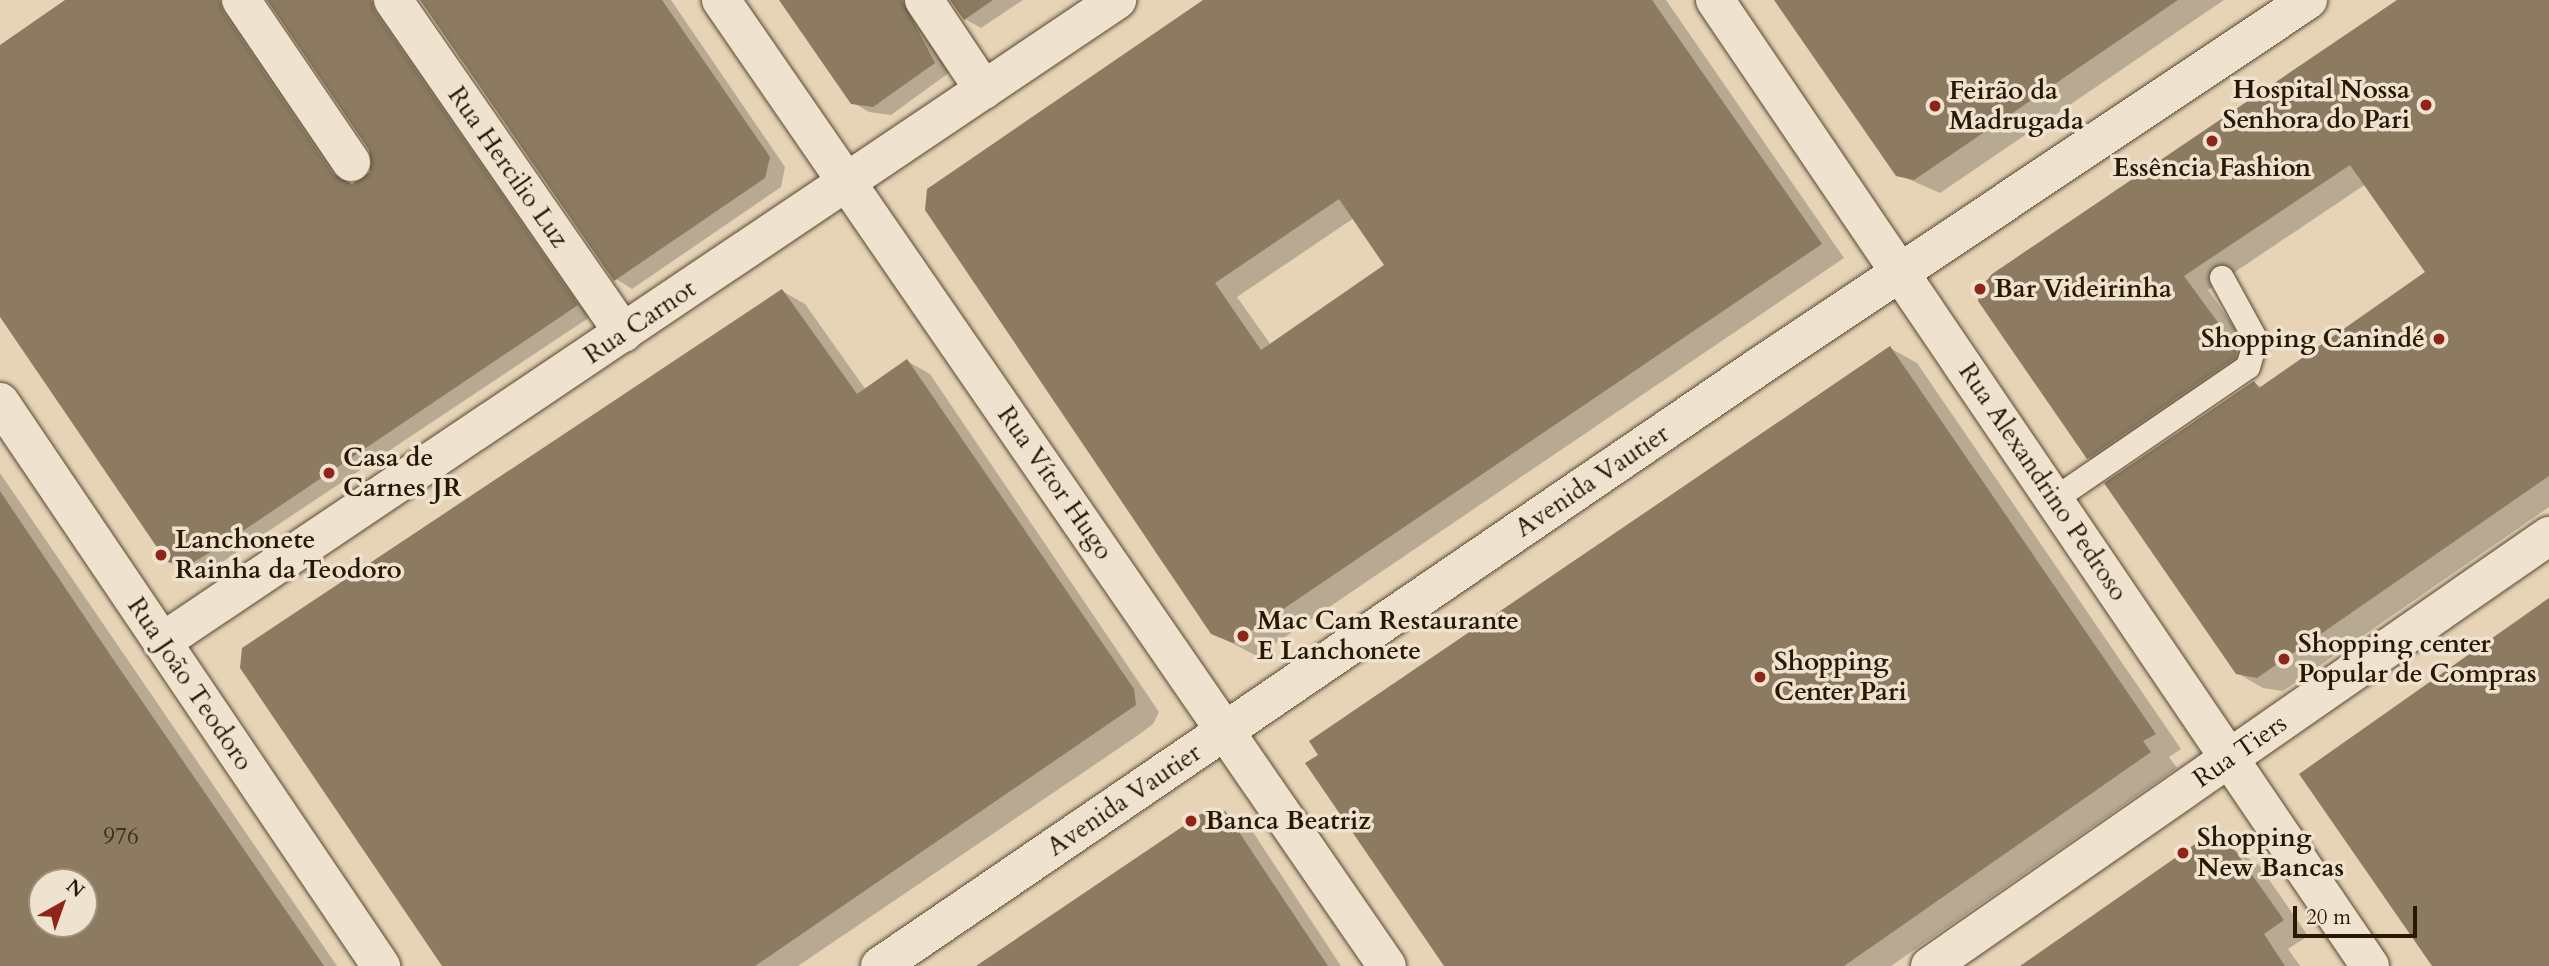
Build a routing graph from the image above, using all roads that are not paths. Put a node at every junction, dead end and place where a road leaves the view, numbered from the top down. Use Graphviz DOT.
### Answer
graph roads {
  1 [pos="241,0"];
  2 [pos="393,0"];
  3 [pos="721,0"];
  4 [pos="924,0"];
  5 [pos="1117,0"];
  6 [pos="1715,0"];
  7 [pos="2308,0"];
  8 [pos="984,90"];
  9 [pos="351,162"];
  10 [pos="847,183"];
  11 [pos="1902,273"];
  12 [pos="2222,278"];
  13 [pos="624,333"];
  14 [pos="0,402"];
  15 [pos="2055,499"];
  16 [pos="2549,536"];
  17 [pos="162,642"];
  18 [pos="1225,730"];
  19 [pos="2230,758"];
  20 [pos="381,966"];
  21 [pos="880,966"];
  22 [pos="1387,966"];
  23 [pos="1930,966"];
  24 [pos="2370,966"];
  1 -- 9 [label="street"];
  2 -- 13 [label="street, Rua Hercilio Luz"];
  3 -- 10 [label="street, Rua Vítor Hugo"];
  4 -- 8 [label="street"];
  5 -- 8 [label="street, Rua Carnot"];
  6 -- 11 [label="street, Rua Alexandrino Pedroso"];
  7 -- 11 [label="street, Avenida Vautier"];
  8 -- 10 [label="street, Rua Carnot"];
  10 -- 13 [label="street, Rua Carnot"];
  10 -- 18 [label="street, Rua Vítor Hugo"];
  11 -- 15 [label="street, Rua Alexandrino Pedroso"];
  11 -- 18 [label="street, Avenida Vautier"];
  12 -- 15 [label="lane"];
  13 -- 17 [label="street, Rua Carnot"];
  14 -- 17 [label="street, Rua João Teodoro"];
  15 -- 19 [label="street, Rua Alexandrino Pedroso"];
  16 -- 19 [label="street, Rua Tiers"];
  17 -- 20 [label="street, Rua João Teodoro"];
  18 -- 21 [label="street, Avenida Vautier"];
  18 -- 22 [label="street, Rua Vítor Hugo"];
  19 -- 23 [label="street, Rua Tiers"];
  19 -- 24 [label="street, Rua Alexandrino Pedroso"];
}
